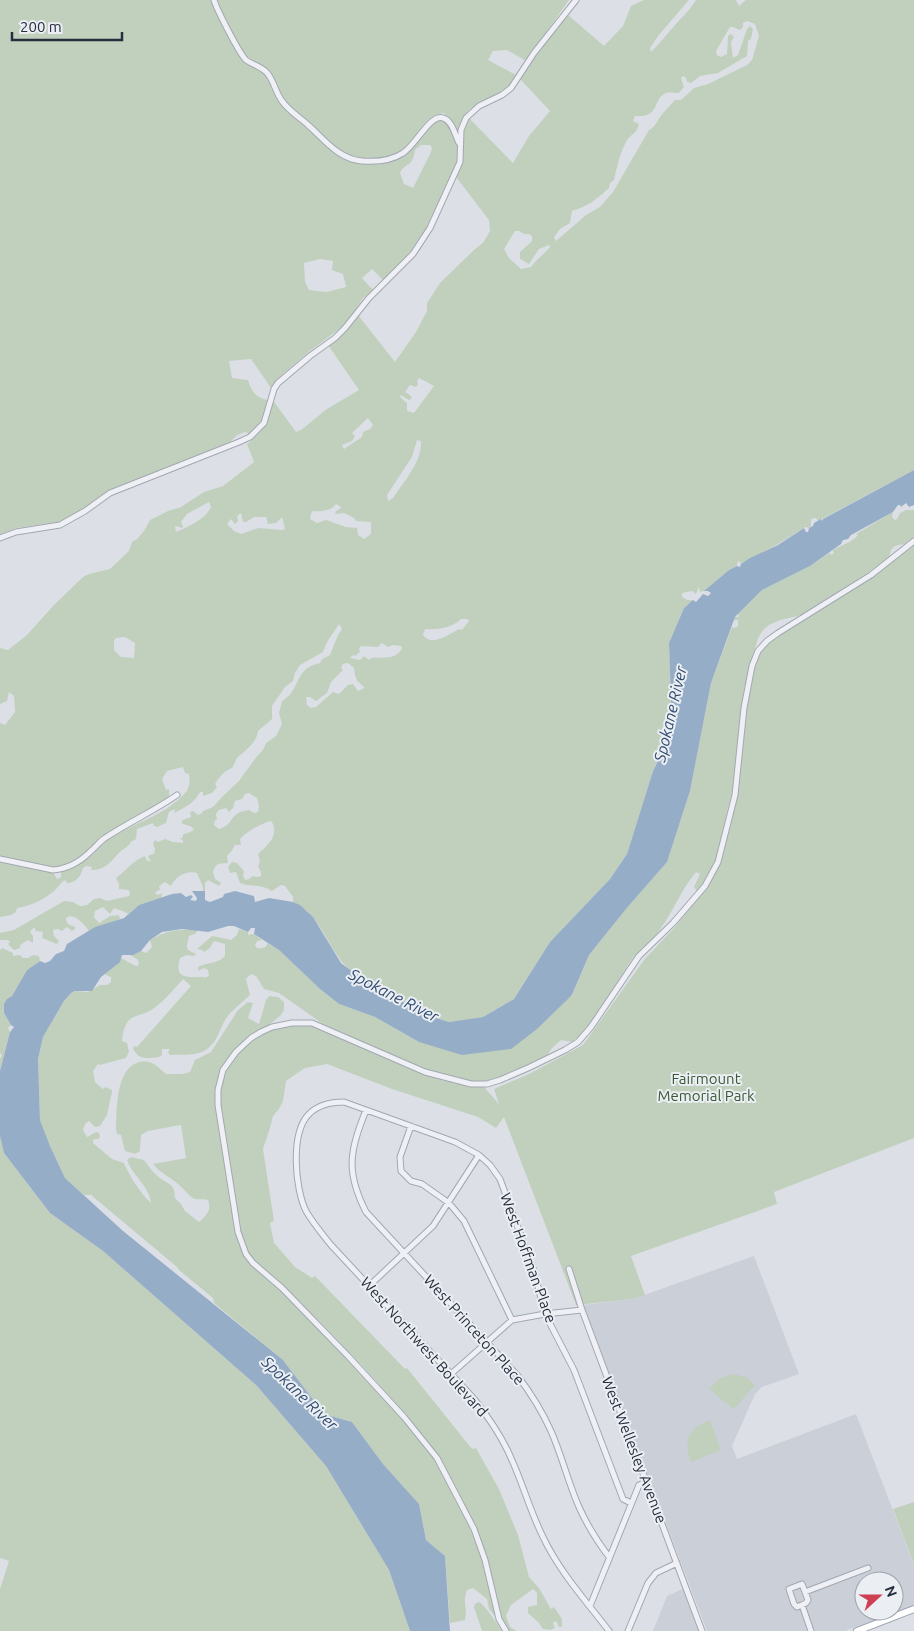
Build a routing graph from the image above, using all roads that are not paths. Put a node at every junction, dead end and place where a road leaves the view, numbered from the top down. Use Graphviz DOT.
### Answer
graph roads {
  1 [pos="214,0"];
  2 [pos="576,0"];
  3 [pos="460,145"];
  4 [pos="0,538"];
  5 [pos="914,540"];
  6 [pos="176,795"];
  7 [pos="0,859"];
  8 [pos="366,1110"];
  9 [pos="410,1126"];
  10 [pos="478,1155"];
  11 [pos="449,1203"];
  12 [pos="404,1252"];
  13 [pos="569,1269"];
  14 [pos="370,1285"];
  15 [pos="582,1310"];
  16 [pos="545,1314"];
  17 [pos="512,1320"];
  18 [pos="486,1342"];
  19 [pos="451,1374"];
  20 [pos="646,1482"];
  21 [pos="631,1503"];
  22 [pos="609,1557"];
  23 [pos="677,1563"];
  24 [pos="868,1568"];
  25 [pos="805,1592"];
  26 [pos="802,1605"];
  27 [pos="590,1606"];
  28 [pos="914,1610"];
  29 [pos="506,1631"];
  30 [pos="609,1631"];
  31 [pos="628,1631"];
  32 [pos="702,1631"];
  33 [pos="812,1631"];
  34 [pos="857,1631"];
  1 -- 3 [label="street"];
  2 -- 3 [label="street"];
  3 -- 4 [label="street"];
  5 -- 29 [label="street"];
  6 -- 7 [label="street"];
  8 -- 9 [label="street, West Hoffman Place"];
  8 -- 12 [label="street, West Princeton Place"];
  8 -- 14 [label="street, West Northwest Boulevard"];
  9 -- 10 [label="street, West Hoffman Place"];
  9 -- 11 [label="street"];
  10 -- 11 [label="street"];
  10 -- 16 [label="street, West Hoffman Place"];
  11 -- 12 [label="street"];
  11 -- 17 [label="street"];
  12 -- 14 [label="street"];
  12 -- 18 [label="street, West Princeton Place"];
  13 -- 15 [label="street, West Wellesley Avenue"];
  14 -- 19 [label="street, West Northwest Boulevard"];
  15 -- 16 [label="street"];
  15 -- 20 [label="street, West Wellesley Avenue"];
  16 -- 17 [label="street"];
  16 -- 21 [label="street, West Hoffman Place"];
  17 -- 18 [label="street"];
  18 -- 19 [label="street"];
  18 -- 22 [label="street, West Princeton Place"];
  19 -- 27 [label="street, West Northwest Boulevard"];
  20 -- 21 [label="street"];
  20 -- 23 [label="street, West Wellesley Avenue"];
  21 -- 22 [label="street"];
  22 -- 27 [label="street"];
  23 -- 31 [label="street"];
  23 -- 32 [label="street, West Wellesley Avenue"];
  24 -- 25 [label="street"];
  25 -- 26 [label="street"];
  25 -- 26 [label="street"];
  26 -- 33 [label="street"];
  27 -- 30 [label="street, West Northwest Boulevard"];
  28 -- 34 [label="main road"];
}
